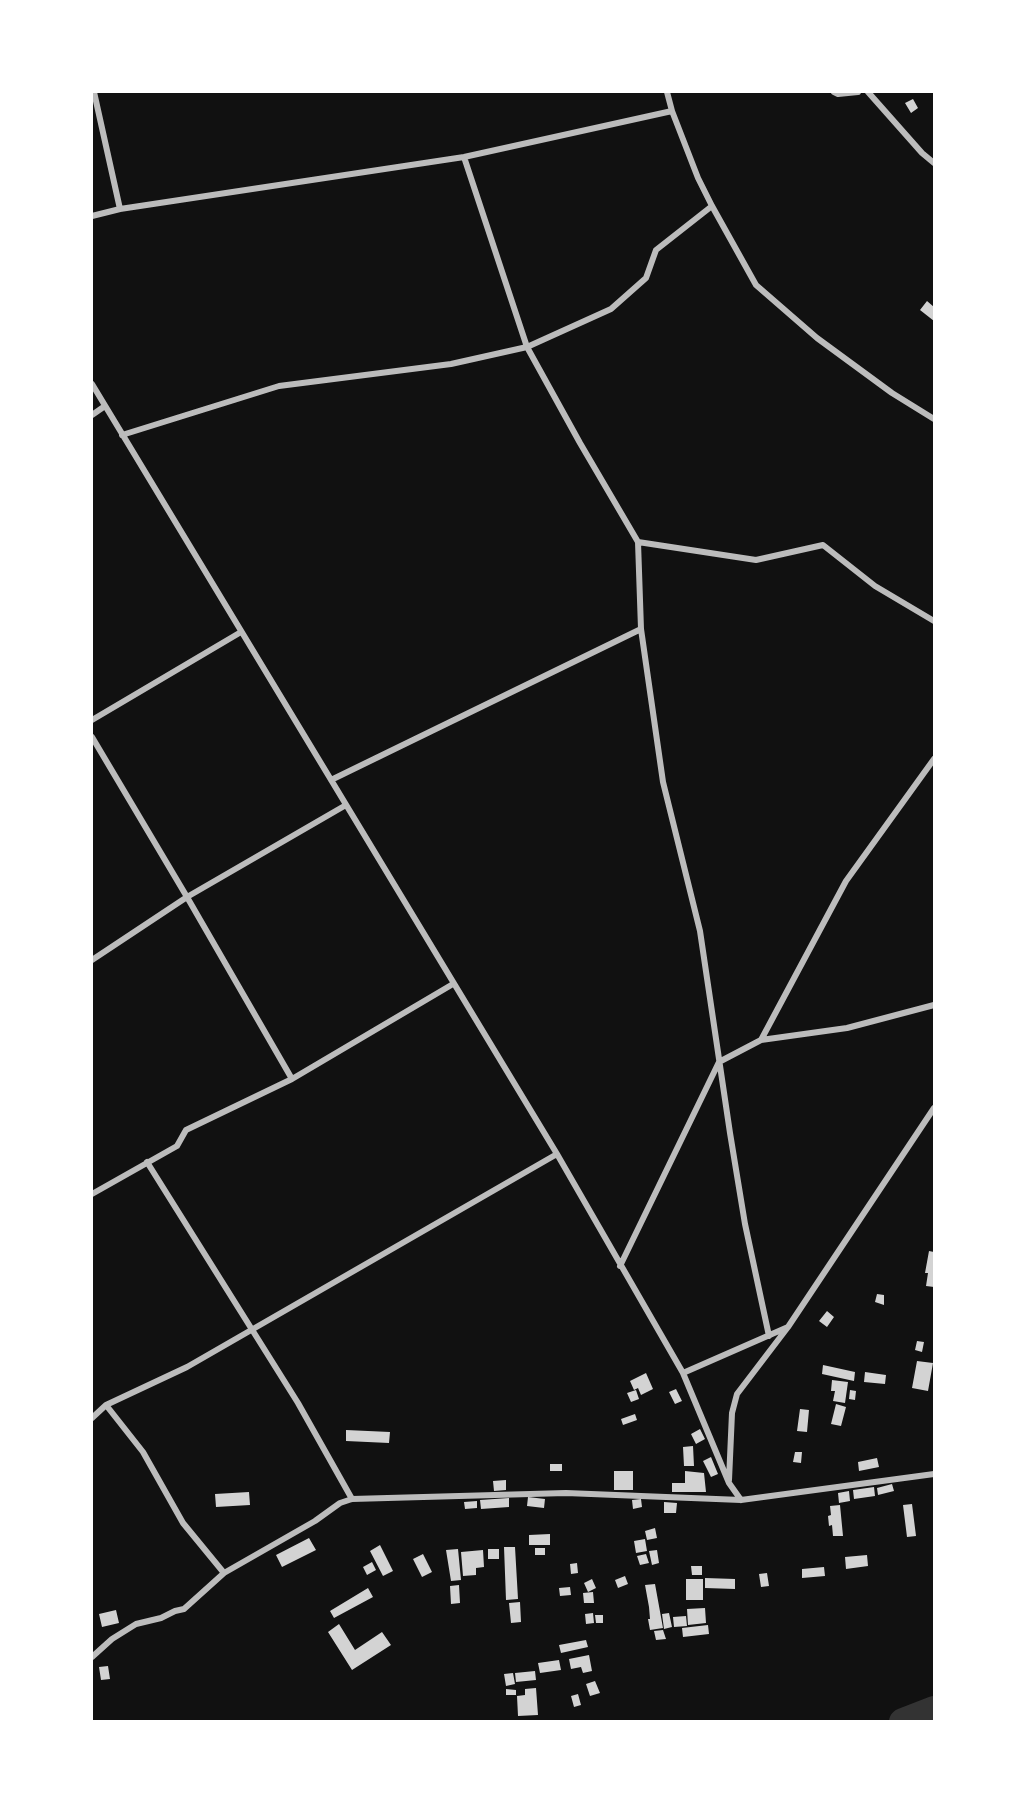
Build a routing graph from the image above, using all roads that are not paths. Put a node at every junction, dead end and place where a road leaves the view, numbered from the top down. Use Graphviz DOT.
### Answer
graph roads {
  1 [pos="94,92"];
  2 [pos="667,92"];
  3 [pos="834,92"];
  4 [pos="858,92"];
  5 [pos="868,92"];
  6 [pos="672,111"];
  7 [pos="464,157"];
  8 [pos="934,163"];
  9 [pos="712,206"];
  10 [pos="120,209"];
  11 [pos="92,216"];
  12 [pos="527,346"];
  13 [pos="92,384"];
  14 [pos="105,406"];
  15 [pos="92,415"];
  16 [pos="934,419"];
  17 [pos="122,435"];
  18 [pos="638,542"];
  19 [pos="934,621"];
  20 [pos="641,628"];
  21 [pos="240,632"];
  22 [pos="92,720"];
  23 [pos="92,737"];
  24 [pos="934,759"];
  25 [pos="331,780"];
  26 [pos="346,805"];
  27 [pos="187,897"];
  28 [pos="92,960"];
  29 [pos="453,984"];
  30 [pos="934,1005"];
  31 [pos="761,1040"];
  32 [pos="718,1062"];
  33 [pos="292,1079"];
  34 [pos="934,1108"];
  35 [pos="557,1154"];
  36 [pos="147,1162"];
  37 [pos="92,1194"];
  38 [pos="621,1266"];
  39 [pos="788,1327"];
  40 [pos="252,1329"];
  41 [pos="769,1336"];
  42 [pos="683,1372"];
  43 [pos="105,1405"];
  44 [pos="92,1418"];
  45 [pos="934,1474"];
  46 [pos="729,1483"];
  47 [pos="352,1499"];
  48 [pos="741,1500"];
  49 [pos="224,1573"];
  50 [pos="92,1657"];
  1 -- 10 [label="street"];
  2 -- 6 [label="street"];
  3 -- 4 [label="street"];
  5 -- 8 [label="street"];
  6 -- 7 [label="street"];
  6 -- 9 [label="street"];
  7 -- 10 [label="street"];
  7 -- 12 [label="street"];
  9 -- 12 [label="street"];
  9 -- 16 [label="street"];
  10 -- 11 [label="street"];
  12 -- 17 [label="street"];
  12 -- 18 [label="street"];
  13 -- 14 [label="street"];
  14 -- 15 [label="street"];
  14 -- 17 [label="street"];
  17 -- 21 [label="street"];
  18 -- 19 [label="street"];
  18 -- 20 [label="street"];
  20 -- 25 [label="street"];
  20 -- 32 [label="street"];
  21 -- 22 [label="street"];
  21 -- 25 [label="street"];
  23 -- 27 [label="street"];
  24 -- 31 [label="street"];
  25 -- 26 [label="street"];
  26 -- 27 [label="street"];
  26 -- 29 [label="street"];
  27 -- 28 [label="street"];
  27 -- 33 [label="street"];
  29 -- 33 [label="street"];
  29 -- 35 [label="street"];
  30 -- 31 [label="street"];
  31 -- 32 [label="street"];
  32 -- 38 [label="street"];
  32 -- 41 [label="street"];
  33 -- 36 [label="street"];
  34 -- 39 [label="street"];
  35 -- 38 [label="street"];
  35 -- 40 [label="street"];
  36 -- 37 [label="street"];
  36 -- 40 [label="street"];
  38 -- 42 [label="street"];
  39 -- 41 [label="street"];
  39 -- 46 [label="street"];
  40 -- 43 [label="street"];
  40 -- 47 [label="street"];
  41 -- 42 [label="street"];
  42 -- 46 [label="street"];
  43 -- 44 [label="street"];
  43 -- 49 [label="street"];
  45 -- 48 [label="street"];
  46 -- 48 [label="street"];
  47 -- 48 [label="street"];
  47 -- 49 [label="street"];
  49 -- 50 [label="street"];
}
